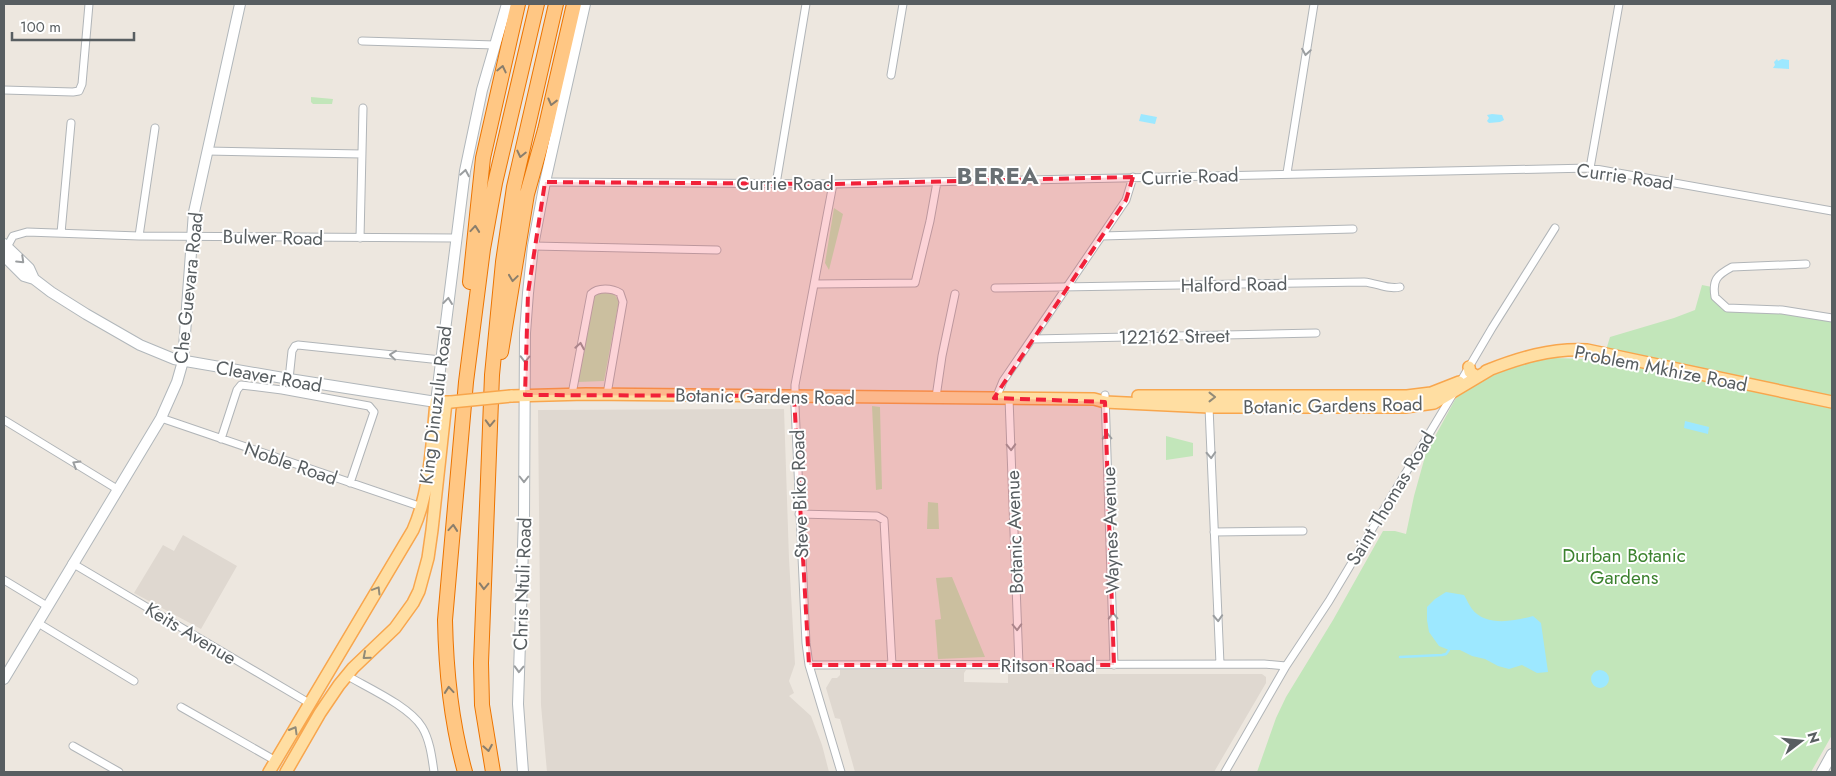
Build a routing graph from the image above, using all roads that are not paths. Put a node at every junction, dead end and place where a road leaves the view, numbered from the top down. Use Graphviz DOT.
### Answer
graph roads {
  1 [pos="89,4"];
  2 [pos="240,4"];
  3 [pos="506,4"];
  4 [pos="518,4"];
  5 [pos="537,4"];
  6 [pos="556,4"];
  7 [pos="574,4"];
  8 [pos="585,4"];
  9 [pos="806,4"];
  10 [pos="903,4"];
  11 [pos="1314,4"];
  12 [pos="1619,4"];
  13 [pos="362,41"];
  14 [pos="496,45"];
  15 [pos="890,75"];
  16 [pos="4,90"];
  17 [pos="363,108"];
  18 [pos="71,123"];
  19 [pos="155,128"];
  20 [pos="207,151"];
  21 [pos="362,154"];
  22 [pos="1590,168"];
  23 [pos="1287,173"];
  24 [pos="1133,177"];
  25 [pos="545,182"];
  26 [pos="938,182"];
  27 [pos="776,184"];
  28 [pos="833,184"];
  29 [pos="1832,211"];
  30 [pos="1555,228"];
  31 [pos="1354,229"];
  32 [pos="61,233"];
  33 [pos="138,236"];
  34 [pos="192,236"];
  35 [pos="1102,236"];
  36 [pos="360,238"];
  37 [pos="456,238"];
  38 [pos="533,246"];
  39 [pos="5,249"];
  40 [pos="717,250"];
  41 [pos="1806,264"];
  42 [pos="815,284"];
  43 [pos="1066,287"];
  44 [pos="1400,287"];
  45 [pos="995,288"];
  46 [pos="955,294"];
  47 [pos="1832,318"];
  48 [pos="1316,333"];
  49 [pos="1033,339"];
  50 [pos="441,360"];
  51 [pos="183,361"];
  52 [pos="1491,369"];
  53 [pos="1472,371"];
  54 [pos="492,375"];
  55 [pos="288,380"];
  56 [pos="466,382"];
  57 [pos="1458,386"];
  58 [pos="572,394"];
  59 [pos="607,394"];
  60 [pos="525,395"];
  61 [pos="795,396"];
  62 [pos="936,397"];
  63 [pos="996,398"];
  64 [pos="1009,398"];
  65 [pos="1101,399"];
  66 [pos="444,402"];
  67 [pos="1832,402"];
  68 [pos="1434,403"];
  69 [pos="1209,407"];
  70 [pos="1440,414"];
  71 [pos="160,418"];
  72 [pos="4,420"];
  73 [pos="221,439"];
  74 [pos="350,483"];
  75 [pos="117,490"];
  76 [pos="422,507"];
  77 [pos="800,514"];
  78 [pos="1303,530"];
  79 [pos="1214,532"];
  80 [pos="72,563"];
  81 [pos="4,580"];
  82 [pos="47,606"];
  83 [pos="38,622"];
  84 [pos="1220,664"];
  85 [pos="809,665"];
  86 [pos="1019,665"];
  87 [pos="1114,665"];
  88 [pos="892,666"];
  89 [pos="1286,666"];
  90 [pos="346,675"];
  91 [pos="4,680"];
  92 [pos="134,681"];
  93 [pos="309,704"];
  94 [pos="181,707"];
  95 [pos="73,746"];
  96 [pos="1832,754"];
  97 [pos="276,761"];
  98 [pos="119,772"];
  99 [pos="269,772"];
  100 [pos="286,772"];
  101 [pos="434,772"];
  102 [pos="465,772"];
  103 [pos="493,772"];
  104 [pos="523,772"];
  105 [pos="841,772"];
  106 [pos="1225,772"];
  107 [pos="1822,772"];
  1 -- 16 [label="street"];
  2 -- 20 [label="main road, Che Guevara Road"];
  3 -- 14 [label="main road, King Dinuzulu Road"];
  56 -- 4 [label="highway, one-way"];
  5 -- 56 [label="highway"];
  6 -- 54 [label="highway, one-way"];
  7 -- 54 [label="highway, one-way"];
  8 -- 25 [label="main road"];
  9 -- 27 [label="street"];
  10 -- 15 [label="street"];
  11 -- 23 [label="street, one-way"];
  12 -- 22 [label="street"];
  13 -- 14 [label="street"];
  37 -- 14 [label="main road, King Dinuzulu Road, one-way"];
  17 -- 21 [label="street"];
  18 -- 32 [label="street"];
  19 -- 33 [label="street"];
  20 -- 21 [label="street"];
  20 -- 34 [label="main road, Che Guevara Road"];
  21 -- 36 [label="street"];
  22 -- 23 [label="street, Currie Road"];
  22 -- 29 [label="street, Currie Road"];
  23 -- 24 [label="street, Currie Road"];
  24 -- 26 [label="street, Currie Road"];
  24 -- 35 [label="street"];
  25 -- 27 [label="street, Currie Road"];
  25 -- 38 [label="main road"];
  26 -- 28 [label="street, Currie Road"];
  26 -- 42 [label="street"];
  27 -- 28 [label="street, Currie Road"];
  28 -- 42 [label="street, Steve Biko Road"];
  30 -- 53 [label="street"];
  31 -- 35 [label="street"];
  32 -- 33 [label="street, Bulwer Road"];
  32 -- 39 [label="street, Bulwer Road"];
  33 -- 34 [label="street, Bulwer Road"];
  34 -- 36 [label="street, Bulwer Road"];
  34 -- 51 [label="main road, Che Guevara Road"];
  35 -- 43 [label="street"];
  36 -- 37 [label="street, Bulwer Road"];
  50 -- 37 [label="main road, King Dinuzulu Road, one-way"];
  38 -- 40 [label="street"];
  38 -- 60 [label="main road, one-way"];
  39 -- 51 [label="main road, Cleaver Road"];
  41 -- 47 [label="street"];
  42 -- 61 [label="street, Steve Biko Road"];
  43 -- 44 [label="street, Halford Road"];
  43 -- 45 [label="street, Halford Road"];
  43 -- 49 [label="street"];
  46 -- 62 [label="street"];
  48 -- 49 [label="street, 122162 Street"];
  49 -- 63 [label="street"];
  50 -- 55 [label="street, one-way"];
  50 -- 66 [label="main road, King Dinuzulu Road"];
  51 -- 55 [label="main road, Cleaver Road"];
  51 -- 71 [label="main road, Che Guevara Road"];
  52 -- 53 [label="main road, Botanic Gardens Road"];
  52 -- 57 [label="main road, Botanic Gardens Road"];
  52 -- 67 [label="main road, Problem Mkhize Road"];
  53 -- 57 [label="main road, Botanic Gardens Road"];
  54 -- 103 [label="highway, one-way"];
  55 -- 66 [label="main road, Cleaver Road"];
  102 -- 56 [label="highway, one-way"];
  65 -- 57 [label="main road, Botanic Gardens Road, one-way"];
  57 -- 68 [label="main road, Botanic Gardens Road"];
  57 -- 70 [label="street, Saint Thomas Road"];
  58 -- 59 [label="main road, Botanic Gardens Road"];
  58 -- 59 [label="street, one-way"];
  58 -- 60 [label="main road, Botanic Gardens Road"];
  59 -- 61 [label="main road, Botanic Gardens Road"];
  60 -- 66 [label="main road, Botanic Gardens Road, bridge"];
  60 -- 104 [label="main road, Chris Ntuli Road, one-way"];
  61 -- 62 [label="main road, Botanic Gardens Road"];
  61 -- 77 [label="street, Steve Biko Road"];
  62 -- 63 [label="main road, Botanic Gardens Road"];
  63 -- 64 [label="main road, Botanic Gardens Road"];
  64 -- 65 [label="main road, Botanic Gardens Road"];
  64 -- 86 [label="street, Botanic Avenue, one-way"];
  65 -- 69 [label="main road, Botanic Gardens Road"];
  87 -- 65 [label="street, Waynes Avenue, one-way"];
  66 -- 76 [label="main road, King Dinuzulu Road"];
  66 -- 90 [label="main road, King Dinuzulu Road, one-way"];
  68 -- 69 [label="main road, Botanic Gardens Road"];
  68 -- 70 [label="main road"];
  69 -- 79 [label="street, one-way"];
  70 -- 89 [label="street, Saint Thomas Road"];
  71 -- 73 [label="street, Noble Road"];
  71 -- 75 [label="main road, Che Guevara Road"];
  75 -- 72 [label="street, one-way"];
  73 -- 74 [label="street, Noble Road"];
  73 -- 74 [label="street"];
  74 -- 76 [label="street, Noble Road"];
  75 -- 80 [label="main road, Che Guevara Road"];
  93 -- 76 [label="main road, King Dinuzulu Road, one-way"];
  77 -- 85 [label="street, Steve Biko Road"];
  77 -- 88 [label="street"];
  78 -- 79 [label="street"];
  79 -- 84 [label="street, one-way"];
  80 -- 82 [label="main road, Che Guevara Road"];
  80 -- 93 [label="street, Keits Avenue"];
  81 -- 82 [label="street"];
  82 -- 83 [label="main road, Che Guevara Road"];
  83 -- 91 [label="main road, Che Guevara Road"];
  83 -- 92 [label="street"];
  84 -- 87 [label="street, Ritson Road"];
  84 -- 89 [label="street, Ritson Road"];
  85 -- 88 [label="street, Ritson Road"];
  85 -- 105 [label="street, Steve Biko Road"];
  86 -- 87 [label="street, Ritson Road"];
  86 -- 88 [label="street, Ritson Road"];
  89 -- 106 [label="street, Saint Thomas Road"];
  90 -- 100 [label="main road, King Dinuzulu Road"];
  90 -- 101 [label="street"];
  97 -- 93 [label="main road, King Dinuzulu Road, one-way"];
  94 -- 97 [label="street"];
  95 -- 98 [label="street"];
  96 -- 107 [label="main road"];
  97 -- 99 [label="main road, King Dinuzulu Road"];
}
